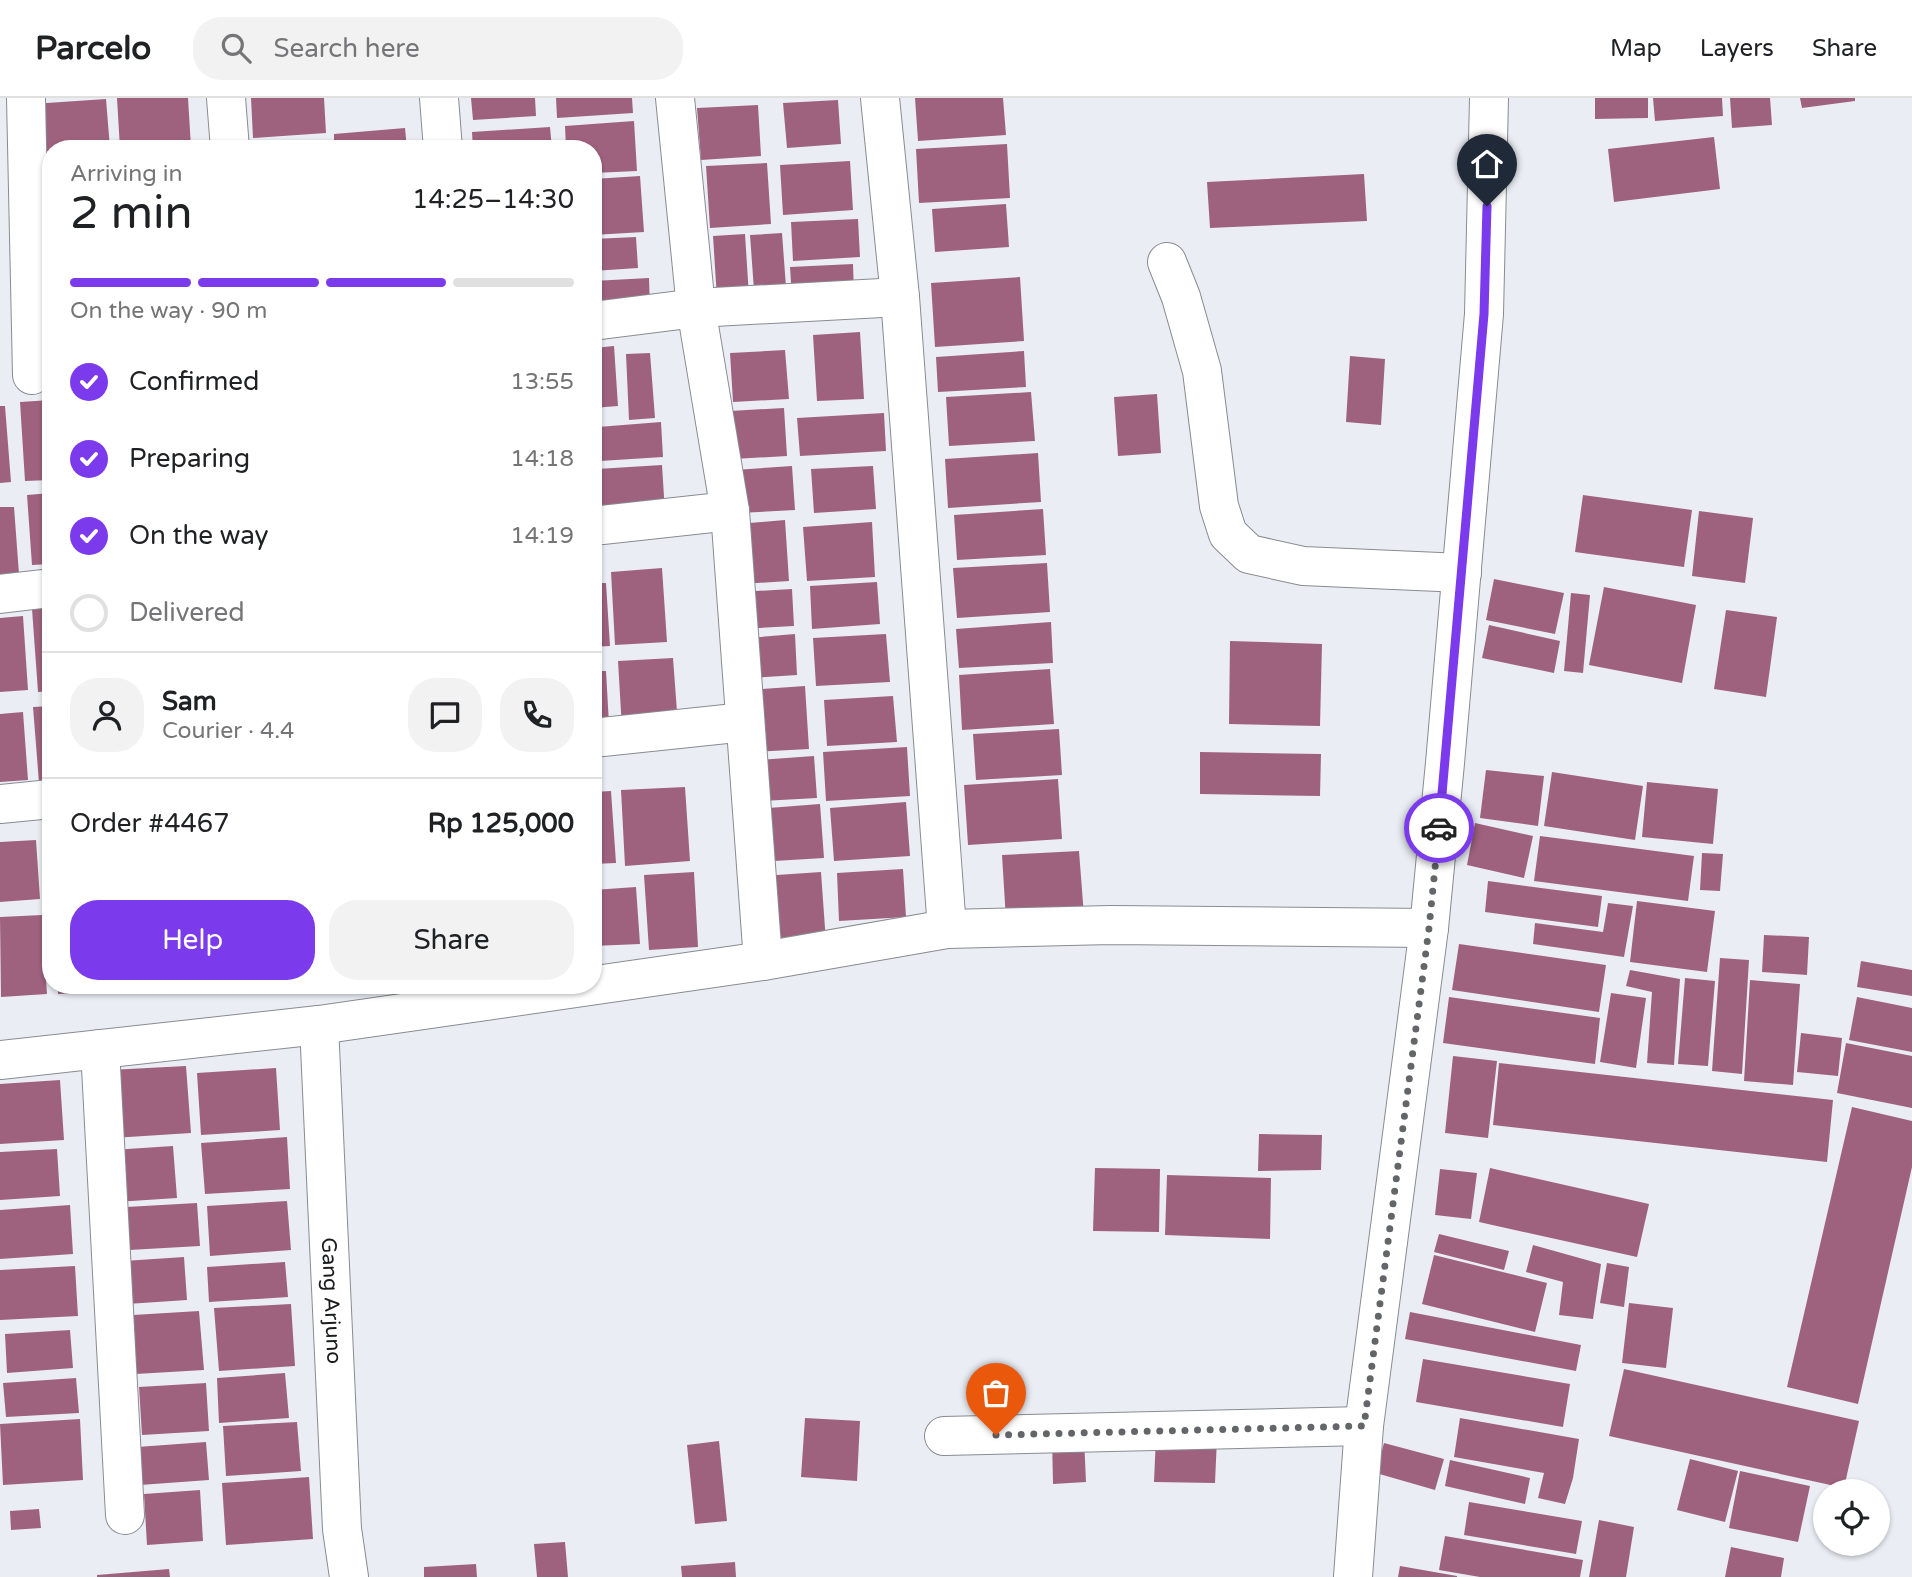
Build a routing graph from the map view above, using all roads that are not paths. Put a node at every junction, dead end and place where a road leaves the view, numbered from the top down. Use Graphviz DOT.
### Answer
graph roads {
  1 [pos="26,98"];
  2 [pos="226,98"];
  3 [pos="439,98"];
  4 [pos="675,98"];
  5 [pos="880,98"];
  6 [pos="1489,98"];
  7 [pos="229,140"];
  8 [pos="442,140"];
  9 [pos="1167,262"];
  10 [pos="900,297"];
  11 [pos="696,308"];
  12 [pos="602,320"];
  13 [pos="28,375"];
  14 [pos="730,511"];
  15 [pos="602,525"];
  16 [pos="1462,573"];
  17 [pos="42,589"];
  18 [pos="0,594"];
  19 [pos="745,722"];
  20 [pos="602,737"];
  21 [pos="42,800"];
  22 [pos="0,804"];
  23 [pos="1429,928"];
  24 [pos="947,929"];
  25 [pos="763,961"];
  26 [pos="602,984"];
  27 [pos="534,994"];
  28 [pos="319,1025"];
  29 [pos="100,1049"];
  30 [pos="0,1060"];
  31 [pos="1364,1426"];
  32 [pos="944,1436"];
  33 [pos="125,1515"];
  34 [pos="349,1577"];
  35 [pos="1353,1577"];
  1 -- 13 [label="street"];
  2 -- 7 [label="street"];
  3 -- 8 [label="street"];
  4 -- 11 [label="street"];
  5 -- 10 [label="street"];
  6 -- 16 [label="street"];
  9 -- 16 [label="street"];
  10 -- 11 [label="street"];
  10 -- 24 [label="street"];
  11 -- 12 [label="street"];
  11 -- 14 [label="street"];
  14 -- 15 [label="street"];
  14 -- 19 [label="street"];
  16 -- 23 [label="street"];
  17 -- 18 [label="street"];
  19 -- 20 [label="street"];
  19 -- 25 [label="street"];
  21 -- 22 [label="street"];
  23 -- 24 [label="street"];
  23 -- 31 [label="street"];
  24 -- 25 [label="street"];
  25 -- 26 [label="street"];
  27 -- 28 [label="street"];
  28 -- 29 [label="street"];
  28 -- 34 [label="street, Gang Arjuno"];
  29 -- 30 [label="street"];
  29 -- 33 [label="street"];
  31 -- 32 [label="street"];
  31 -- 35 [label="street"];
}
